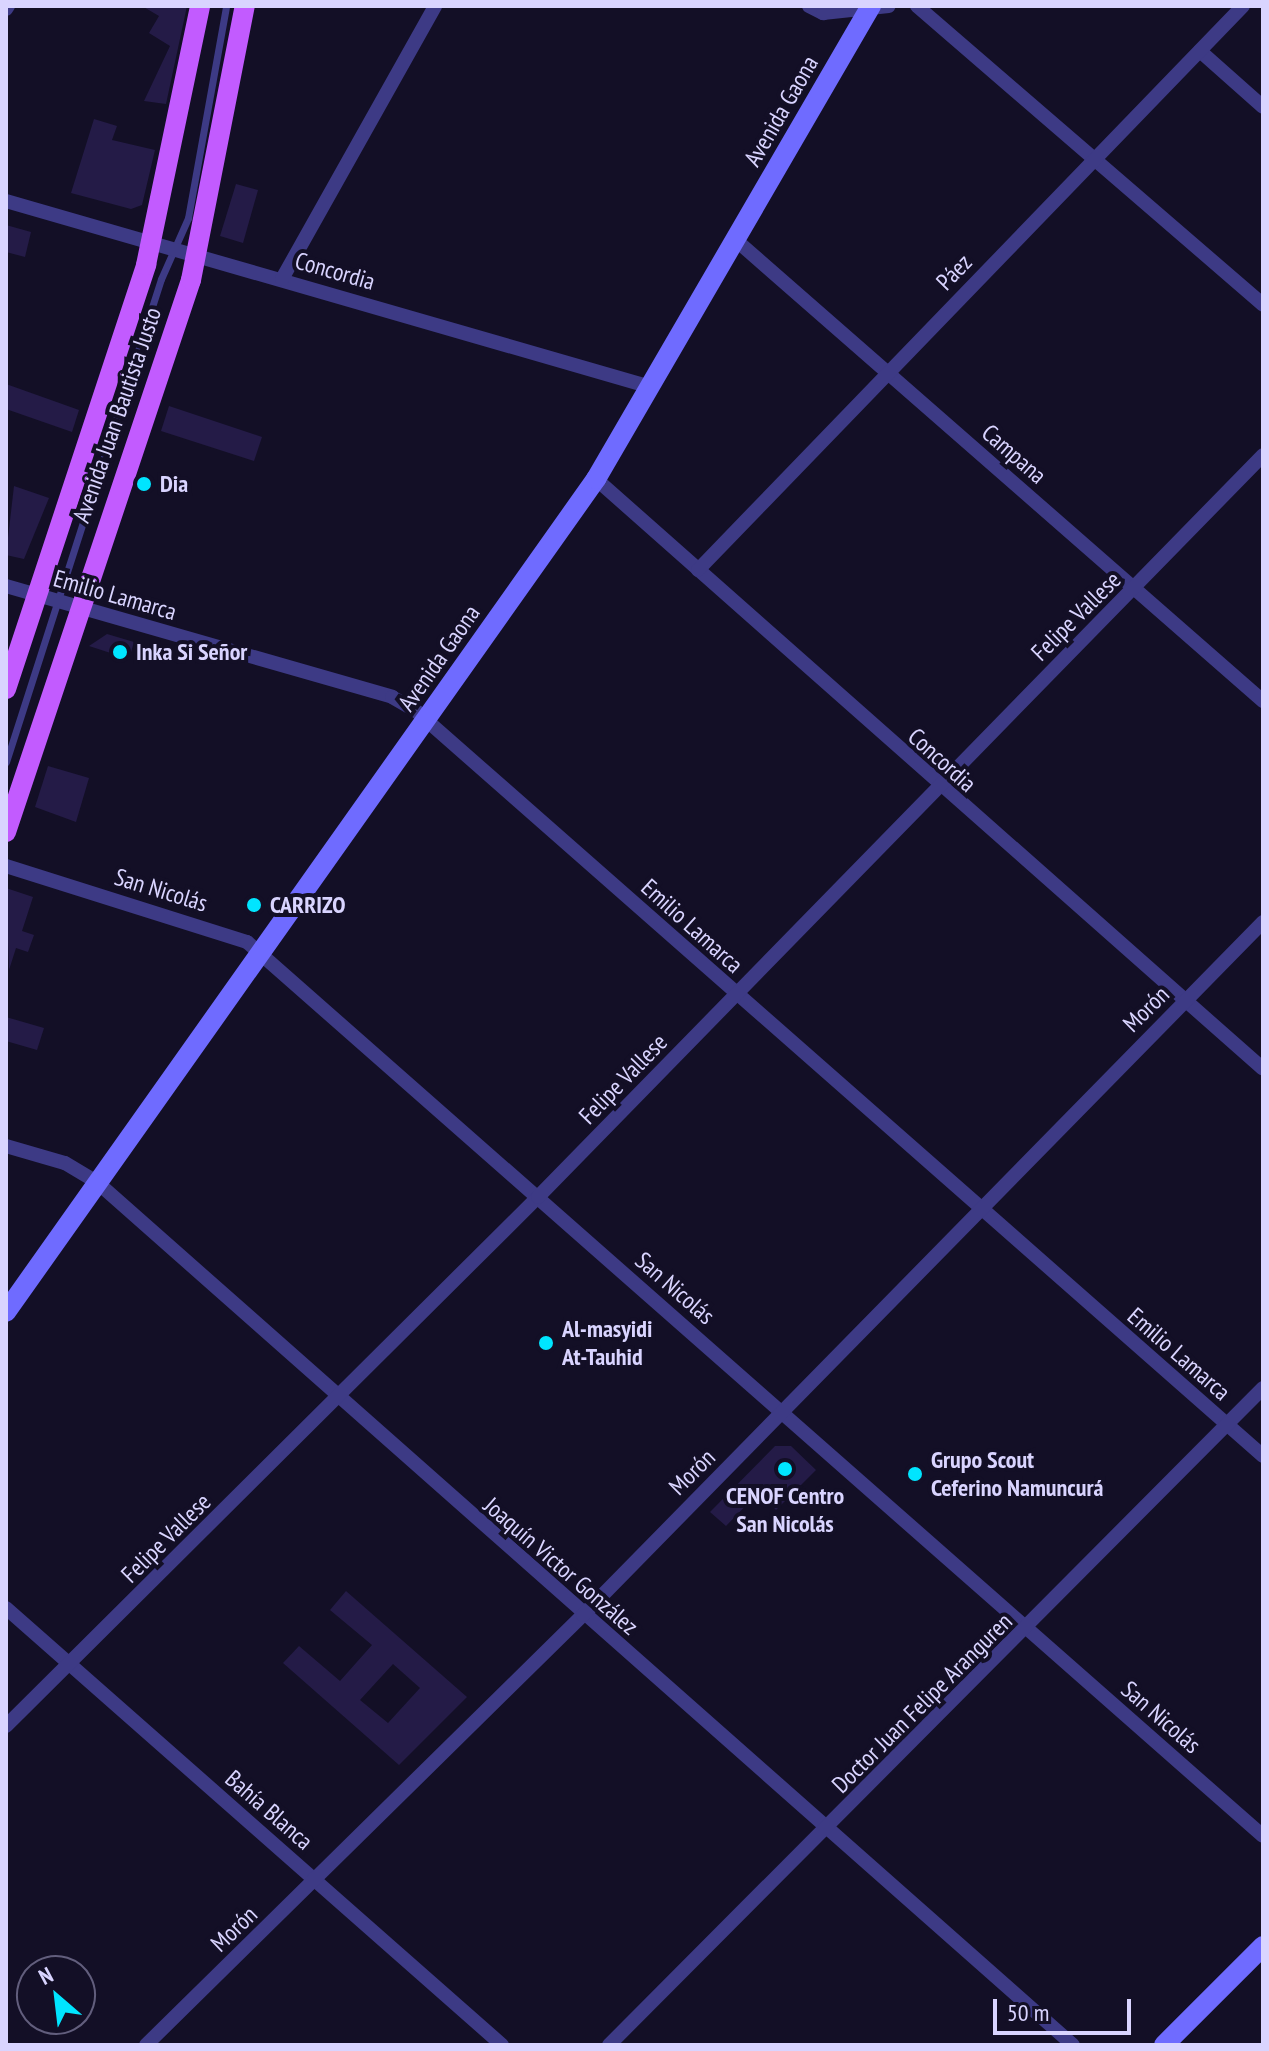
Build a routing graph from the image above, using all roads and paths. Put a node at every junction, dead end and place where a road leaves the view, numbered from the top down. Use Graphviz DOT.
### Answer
graph roads {
  1 [pos="200,6"];
  2 [pos="226,6"];
  3 [pos="245,6"];
  4 [pos="435,6"];
  5 [pos="809,6"];
  6 [pos="917,6"];
  7 [pos="1243,6"];
  8 [pos="877,7"];
  9 [pos="1200,51"];
  10 [pos="1263,107"];
  11 [pos="1095,159"];
  12 [pos="6,201"];
  13 [pos="152,241"];
  14 [pos="737,241"];
  15 [pos="175,248"];
  16 [pos="199,255"];
  17 [pos="282,279"];
  18 [pos="1263,305"];
  19 [pos="888,372"];
  20 [pos="651,387"];
  21 [pos="1263,455"];
  22 [pos="596,479"];
  23 [pos="698,570"];
  24 [pos="6,586"];
  25 [pos="1134,588"];
  26 [pos="36,594"];
  27 [pos="58,601"];
  28 [pos="79,607"];
  29 [pos="6,689"];
  30 [pos="1263,701"];
  31 [pos="428,721"];
  32 [pos="6,762"];
  33 [pos="938,787"];
  34 [pos="6,832"];
  35 [pos="6,866"];
  36 [pos="1263,922"];
  37 [pos="261,953"];
  38 [pos="737,994"];
  39 [pos="1185,1000"];
  40 [pos="1263,1069"];
  41 [pos="6,1146"];
  42 [pos="98,1183"];
  43 [pos="538,1197"];
  44 [pos="981,1208"];
  45 [pos="6,1312"];
  46 [pos="1263,1388"];
  47 [pos="337,1399"];
  48 [pos="782,1412"];
  49 [pos="1227,1425"];
  50 [pos="1263,1456"];
  51 [pos="6,1608"];
  52 [pos="583,1615"];
  53 [pos="1027,1629"];
  54 [pos="69,1664"];
  55 [pos="6,1726"];
  56 [pos="827,1829"];
  57 [pos="1263,1836"];
  58 [pos="316,1880"];
  59 [pos="1263,1946"];
  60 [pos="146,2045"];
  61 [pos="502,2045"];
  62 [pos="609,2045"];
  63 [pos="1073,2045"];
  64 [pos="1164,2045"];
  1 -- 13 [label="main road, Avenida Juan Bautista Justo"];
  2 -- 15 [label="lane"];
  3 -- 16 [label="main road, Avenida Juan Bautista Justo"];
  4 -- 17 [label="street"];
  5 -- 8 [label="street"];
  6 -- 11 [label="street"];
  7 -- 9 [label="street, Páez"];
  8 -- 14 [label="main road, Avenida Gaona"];
  9 -- 10 [label="street"];
  9 -- 11 [label="street, Páez"];
  11 -- 18 [label="street"];
  11 -- 19 [label="street, Páez"];
  12 -- 13 [label="street, Concordia"];
  13 -- 15 [label="street, Concordia"];
  13 -- 26 [label="main road, Avenida Juan Bautista Justo"];
  14 -- 19 [label="street, Campana"];
  14 -- 20 [label="main road, Avenida Gaona"];
  15 -- 16 [label="street, Concordia"];
  15 -- 27 [label="lane"];
  16 -- 17 [label="street, Concordia"];
  16 -- 28 [label="main road, Avenida Juan Bautista Justo"];
  17 -- 20 [label="street, Concordia"];
  19 -- 23 [label="street, Páez"];
  19 -- 25 [label="street, Campana"];
  20 -- 22 [label="main road, Avenida Gaona"];
  21 -- 25 [label="street, Felipe Vallese"];
  22 -- 23 [label="street, Concordia"];
  22 -- 31 [label="main road, Avenida Gaona"];
  23 -- 33 [label="street, Concordia"];
  24 -- 26 [label="street, Emilio Lamarca"];
  25 -- 30 [label="street, Campana"];
  25 -- 33 [label="street, Felipe Vallese"];
  26 -- 27 [label="street, Emilio Lamarca"];
  26 -- 29 [label="main road, Avenida Juan Bautista Justo"];
  27 -- 28 [label="street, Emilio Lamarca"];
  27 -- 32 [label="lane"];
  28 -- 31 [label="street, Emilio Lamarca"];
  28 -- 34 [label="main road, Avenida Juan Bautista Justo"];
  31 -- 37 [label="main road, Avenida Gaona"];
  31 -- 38 [label="street, Emilio Lamarca"];
  33 -- 38 [label="street, Felipe Vallese"];
  33 -- 39 [label="street, Concordia"];
  35 -- 37 [label="street, San Nicolás"];
  36 -- 39 [label="street, Morón"];
  37 -- 42 [label="main road, Avenida Gaona"];
  37 -- 43 [label="street, San Nicolás"];
  38 -- 43 [label="street, Felipe Vallese"];
  38 -- 44 [label="street, Emilio Lamarca"];
  39 -- 40 [label="street, Concordia"];
  39 -- 44 [label="street, Morón"];
  41 -- 42 [label="street, Joaquín Victor González"];
  42 -- 45 [label="main road, Avenida Gaona"];
  42 -- 47 [label="street, Joaquín Victor González"];
  43 -- 47 [label="street, Felipe Vallese"];
  43 -- 48 [label="street, San Nicolás"];
  44 -- 48 [label="street, Morón"];
  44 -- 49 [label="street, Emilio Lamarca"];
  46 -- 49 [label="street, Doctor Juan Felipe Aranguren"];
  47 -- 52 [label="street, Joaquín Victor González"];
  47 -- 54 [label="street, Felipe Vallese"];
  48 -- 52 [label="street, Morón"];
  48 -- 53 [label="street, San Nicolás"];
  49 -- 50 [label="street, Emilio Lamarca"];
  49 -- 53 [label="street, Doctor Juan Felipe Aranguren"];
  51 -- 54 [label="street, Bahía Blanca"];
  52 -- 56 [label="street, Joaquín Victor González"];
  52 -- 58 [label="street, Morón"];
  53 -- 56 [label="street, Doctor Juan Felipe Aranguren"];
  53 -- 57 [label="street, San Nicolás"];
  54 -- 55 [label="street, Felipe Vallese"];
  54 -- 58 [label="street, Bahía Blanca"];
  56 -- 62 [label="street, Doctor Juan Felipe Aranguren"];
  56 -- 63 [label="street, Joaquín Victor González"];
  58 -- 60 [label="street, Morón"];
  58 -- 61 [label="street, Bahía Blanca"];
  59 -- 64 [label="main road"];
}
